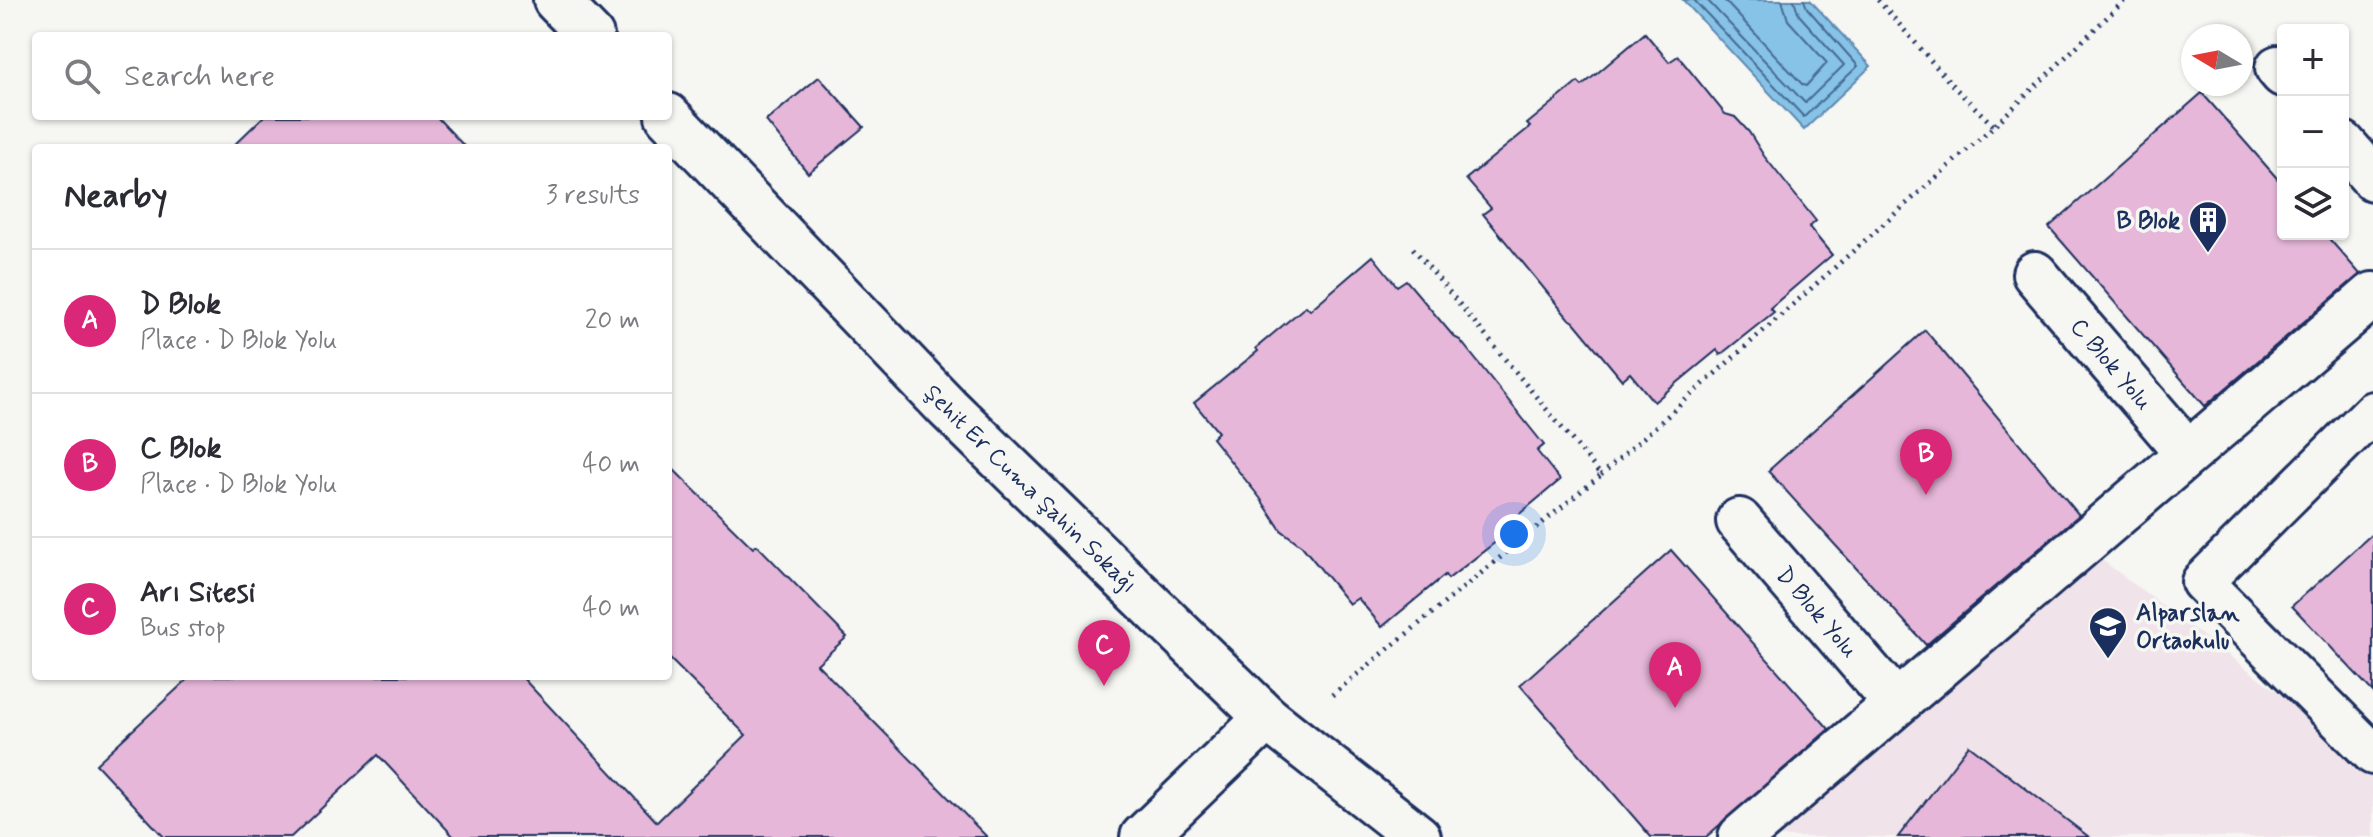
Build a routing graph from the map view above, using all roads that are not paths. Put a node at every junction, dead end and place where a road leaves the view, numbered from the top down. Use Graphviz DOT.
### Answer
graph roads {
  1 [pos="556,0"];
  2 [pos="587,32"];
  3 [pos="672,120"];
  4 [pos="2349,151"];
  5 [pos="2373,178"];
  6 [pos="2035,274"];
  7 [pos="2373,295"];
  8 [pos="2373,412"];
  9 [pos="2188,453"];
  10 [pos="1739,521"];
  11 [pos="1896,703"];
  12 [pos="1278,726"];
  13 [pos="2373,754"];
  14 [pos="1143,837"];
  15 [pos="1418,837"];
  16 [pos="1741,837"];
  1 -- 2 [label="street"];
  3 -- 12 [label="street, Şehit Er Cuma Şahin Sokağı"];
  4 -- 5 [label="street"];
  6 -- 9 [label="street, C Blok Yolu"];
  7 -- 9 [label="street"];
  8 -- 13 [label="lane"];
  9 -- 11 [label="street"];
  10 -- 11 [label="street, D Blok Yolu"];
  11 -- 16 [label="street"];
  12 -- 14 [label="street"];
  12 -- 15 [label="street, Şehit Er Cuma Şahin Sokağı"];
}
